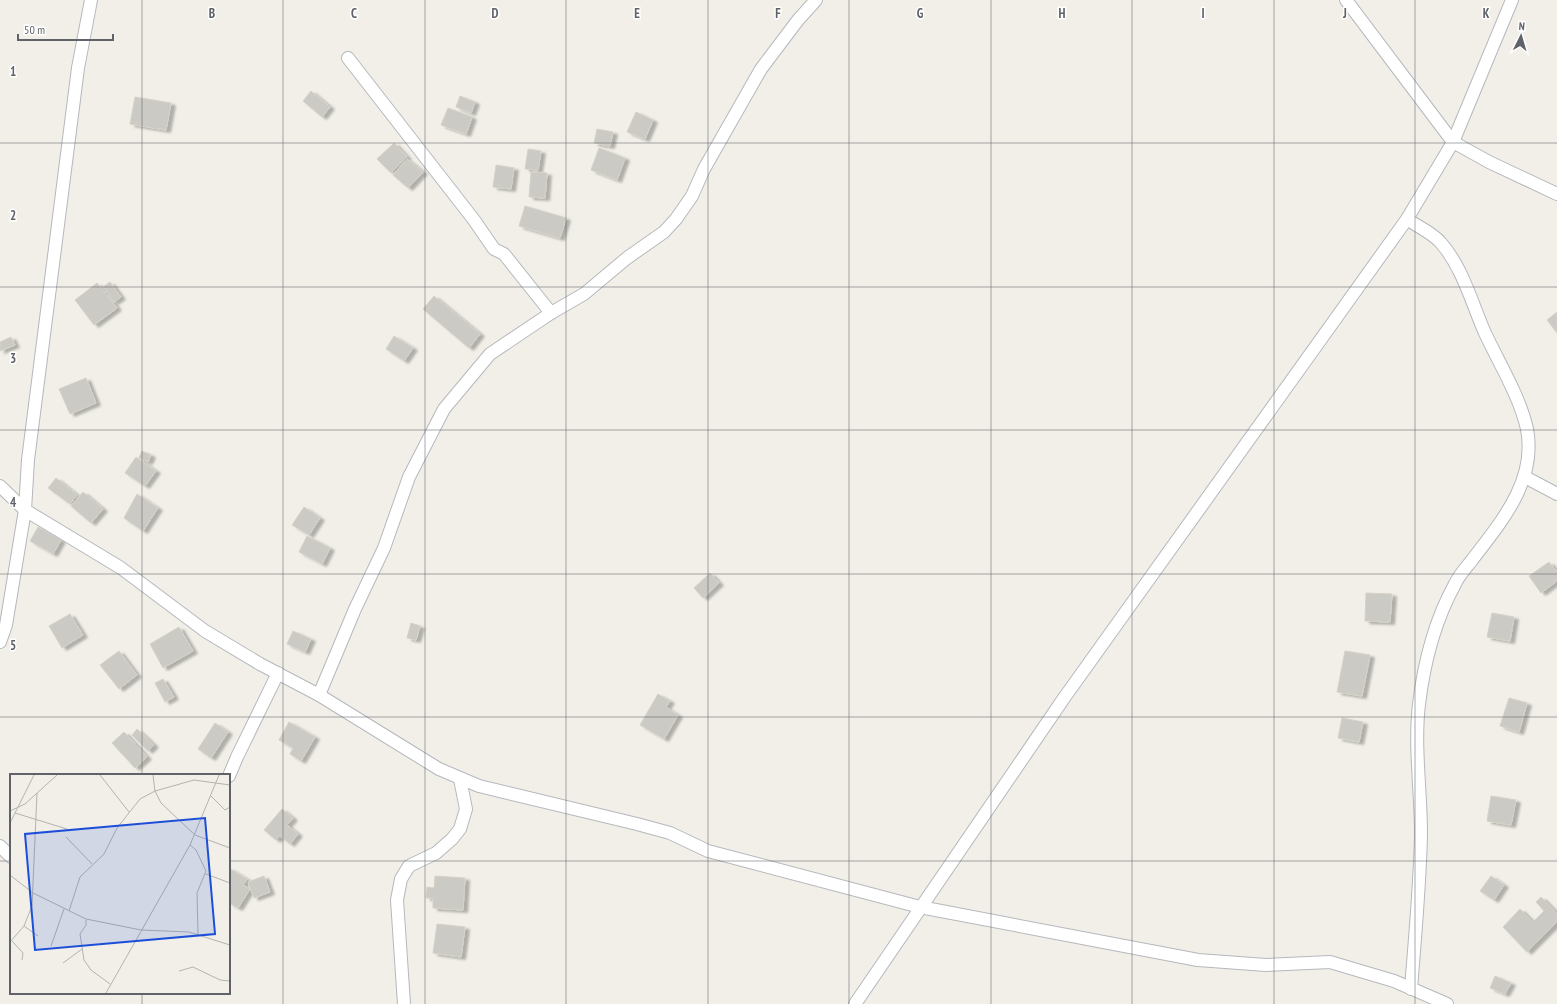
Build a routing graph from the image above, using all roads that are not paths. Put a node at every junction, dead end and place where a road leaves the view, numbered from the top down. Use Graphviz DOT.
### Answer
graph roads {
  1 [pos="91,0"];
  2 [pos="816,0"];
  3 [pos="1346,0"];
  4 [pos="1512,0"];
  5 [pos="348,58"];
  6 [pos="1453,142"];
  7 [pos="1557,194"];
  8 [pos="1407,219"];
  9 [pos="551,313"];
  10 [pos="1525,477"];
  11 [pos="0,486"];
  12 [pos="1557,494"];
  13 [pos="25,510"];
  14 [pos="0,642"];
  15 [pos="278,673"];
  16 [pos="319,695"];
  17 [pos="230,774"];
  18 [pos="460,779"];
  19 [pos="0,846"];
  20 [pos="10,856"];
  21 [pos="920,907"];
  22 [pos="1411,989"];
  23 [pos="404,1004"];
  24 [pos="855,1004"];
  25 [pos="1447,1004"];
  1 -- 13 [label="street"];
  2 -- 9 [label="street"];
  3 -- 6 [label="street"];
  4 -- 6 [label="street"];
  5 -- 9 [label="street"];
  6 -- 7 [label="street"];
  6 -- 8 [label="street"];
  8 -- 10 [label="street"];
  8 -- 21 [label="street"];
  9 -- 16 [label="street"];
  10 -- 12 [label="street"];
  10 -- 22 [label="street"];
  11 -- 13 [label="street"];
  13 -- 14 [label="street"];
  13 -- 15 [label="street"];
  15 -- 16 [label="street"];
  15 -- 17 [label="street"];
  16 -- 18 [label="street"];
  18 -- 21 [label="street"];
  18 -- 23 [label="street"];
  19 -- 20 [label="street"];
  21 -- 22 [label="street"];
  21 -- 24 [label="street"];
  22 -- 25 [label="street"];
}
